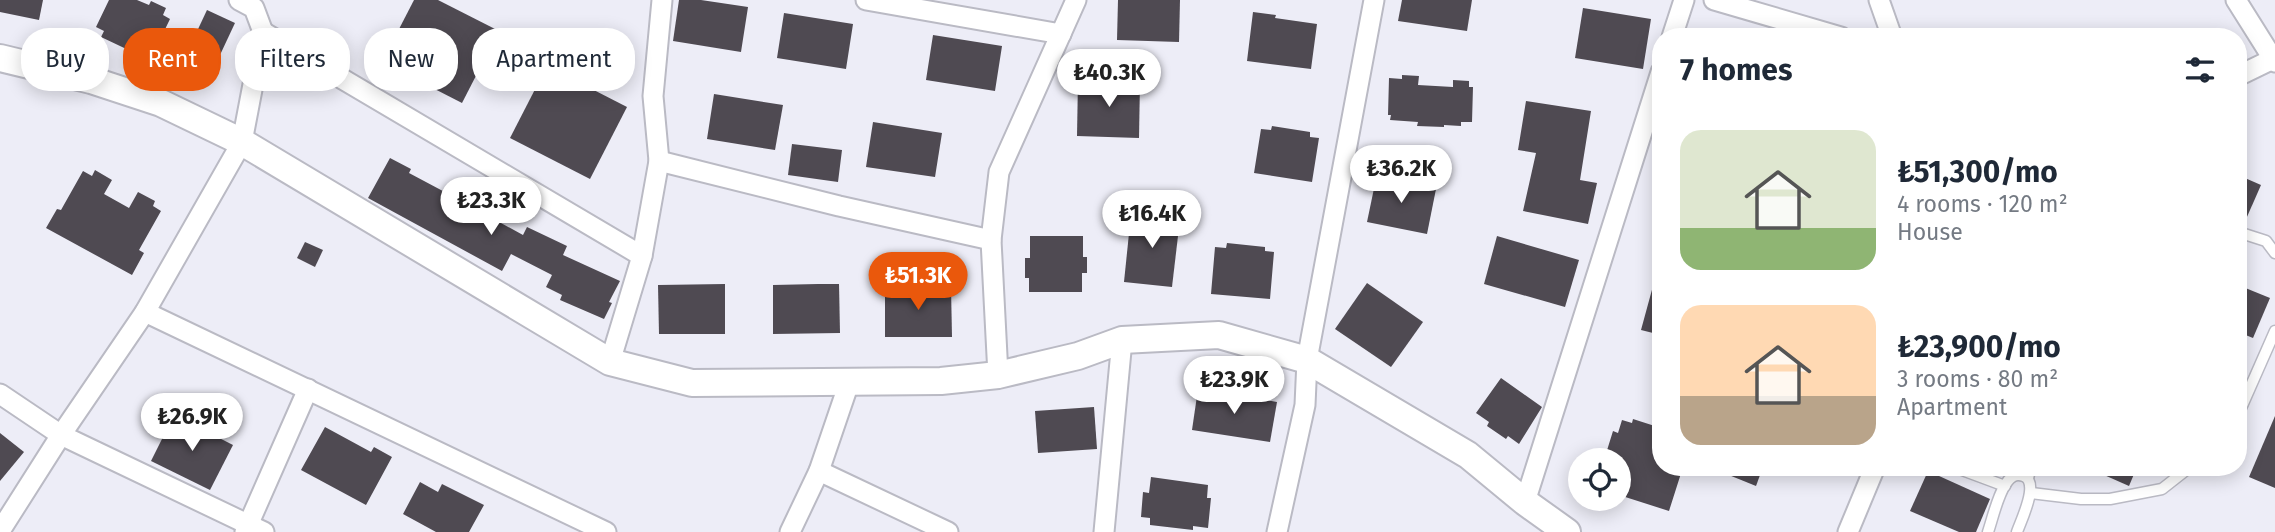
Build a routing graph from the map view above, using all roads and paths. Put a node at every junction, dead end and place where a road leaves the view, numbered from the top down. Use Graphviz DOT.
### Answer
graph roads {
  1 [pos="239,0"];
  2 [pos="662,0"];
  3 [pos="866,0"];
  4 [pos="1076,0"];
  5 [pos="1374,0"];
  6 [pos="1684,0"];
  7 [pos="1714,0"];
  8 [pos="1879,0"];
  9 [pos="2236,0"];
  10 [pos="262,28"];
  11 [pos="1675,28"];
  12 [pos="1810,28"];
  13 [pos="1889,28"];
  14 [pos="1060,34"];
  15 [pos="2268,37"];
  16 [pos="0,58"];
  17 [pos="2274,60"];
  18 [pos="2247,72"];
  19 [pos="350,83"];
  20 [pos="252,91"];
  21 [pos="1652,100"];
  22 [pos="242,142"];
  23 [pos="659,161"];
  24 [pos="2247,235"];
  25 [pos="991,240"];
  26 [pos="2275,253"];
  27 [pos="642,256"];
  28 [pos="145,312"];
  29 [pos="2275,331"];
  30 [pos="1122,340"];
  31 [pos="1307,360"];
  32 [pos="610,362"];
  33 [pos="998,375"];
  34 [pos="849,383"];
  35 [pos="309,389"];
  36 [pos="0,394"];
  37 [pos="2247,395"];
  38 [pos="61,435"];
  39 [pos="819,471"];
  40 [pos="1871,476"];
  41 [pos="1979,476"];
  42 [pos="2016,476"];
  43 [pos="2022,476"];
  44 [pos="2179,476"];
  45 [pos="2028,478"];
  46 [pos="2004,485"];
  47 [pos="2031,493"];
  48 [pos="1525,502"];
  49 [pos="252,529"];
  50 [pos="0,531"];
  51 [pos="606,532"];
  52 [pos="790,532"];
  53 [pos="948,532"];
  54 [pos="1104,532"];
  55 [pos="1277,532"];
  56 [pos="1567,532"];
  57 [pos="1849,532"];
  58 [pos="1988,532"];
  59 [pos="2017,532"];
  1 -- 10 [label="street"];
  2 -- 23 [label="street"];
  3 -- 14 [label="street"];
  4 -- 14 [label="street"];
  5 -- 31 [label="street"];
  6 -- 11 [label="street"];
  7 -- 12 [label="street"];
  8 -- 13 [label="street"];
  9 -- 15 [label="street"];
  14 -- 25 [label="street"];
  15 -- 17 [label="street"];
  16 -- 22 [label="street"];
  17 -- 18 [label="street"];
  19 -- 27 [label="street"];
  20 -- 22 [label="street"];
  21 -- 48 [label="street"];
  22 -- 28 [label="street"];
  22 -- 32 [label="street"];
  23 -- 25 [label="street"];
  23 -- 27 [label="street"];
  24 -- 26 [label="lane"];
  25 -- 33 [label="street"];
  27 -- 32 [label="street"];
  28 -- 35 [label="street"];
  28 -- 38 [label="street"];
  29 -- 37 [label="lane"];
  30 -- 31 [label="street"];
  30 -- 33 [label="street"];
  30 -- 54 [label="street"];
  31 -- 48 [label="street"];
  31 -- 55 [label="street"];
  32 -- 34 [label="street"];
  33 -- 34 [label="street"];
  34 -- 39 [label="street"];
  35 -- 49 [label="street"];
  35 -- 51 [label="street"];
  36 -- 38 [label="street"];
  38 -- 49 [label="street"];
  38 -- 50 [label="street"];
  39 -- 52 [label="street"];
  39 -- 53 [label="street"];
  40 -- 57 [label="street"];
  41 -- 46 [label="lane"];
  42 -- 46 [label="lane"];
  43 -- 45 [label="lane"];
  44 -- 47 [label="lane"];
  45 -- 47 [label="lane"];
  46 -- 58 [label="lane"];
  47 -- 59 [label="lane"];
  48 -- 56 [label="street"];
}
